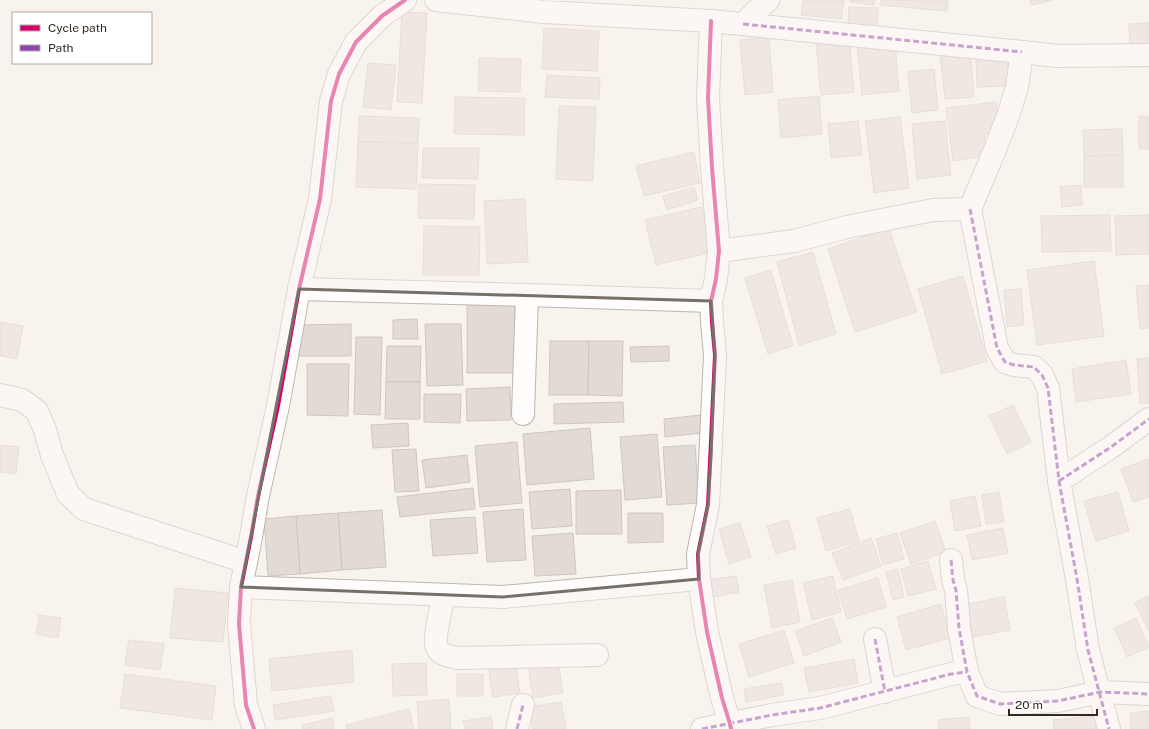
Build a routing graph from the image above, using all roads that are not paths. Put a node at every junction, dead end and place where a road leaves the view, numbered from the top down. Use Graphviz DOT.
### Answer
graph roads {
  1 [pos="405,0"];
  2 [pos="436,0"];
  3 [pos="768,0"];
  4 [pos="711,21"];
  5 [pos="744,24"];
  6 [pos="1022,52"];
  7 [pos="1149,55"];
  8 [pos="970,209"];
  9 [pos="719,251"];
  10 [pos="299,289"];
  11 [pos="527,295"];
  12 [pos="711,301"];
  13 [pos="0,395"];
  14 [pos="523,414"];
  15 [pos="1149,419"];
  16 [pos="1059,481"];
  17 [pos="951,560"];
  18 [pos="246,562"];
  19 [pos="699,579"];
  20 [pos="241,587"];
  21 [pos="444,594"];
  22 [pos="875,639"];
  23 [pos="597,655"];
  24 [pos="967,672"];
  25 [pos="885,692"];
  26 [pos="1100,692"];
  27 [pos="1149,694"];
  28 [pos="523,705"];
  29 [pos="730,726"];
  30 [pos="254,729"];
  31 [pos="517,729"];
  32 [pos="702,729"];
  33 [pos="1109,729"];
  1 -- 10 [label="street"];
  2 -- 4 [label="street"];
  3 -- 5 [label="street"];
  4 -- 5 [label="street"];
  4 -- 9 [label="street"];
  5 -- 6 [label="street"];
  6 -- 7 [label="street"];
  6 -- 8 [label="street"];
  8 -- 9 [label="street"];
  8 -- 16 [label="street"];
  9 -- 12 [label="street"];
  10 -- 11 [label="street"];
  10 -- 18 [label="street"];
  11 -- 12 [label="street"];
  11 -- 14 [label="street"];
  12 -- 19 [label="street"];
  13 -- 18 [label="street"];
  15 -- 16 [label="street"];
  16 -- 26 [label="street"];
  17 -- 24 [label="street"];
  18 -- 20 [label="street"];
  19 -- 21 [label="street"];
  19 -- 29 [label="street"];
  20 -- 21 [label="street"];
  20 -- 30 [label="street"];
  21 -- 23 [label="street"];
  22 -- 25 [label="street"];
  24 -- 25 [label="street"];
  24 -- 26 [label="street"];
  25 -- 29 [label="street"];
  26 -- 27 [label="street"];
  26 -- 33 [label="street"];
  28 -- 31 [label="street"];
  29 -- 32 [label="street"];
}
